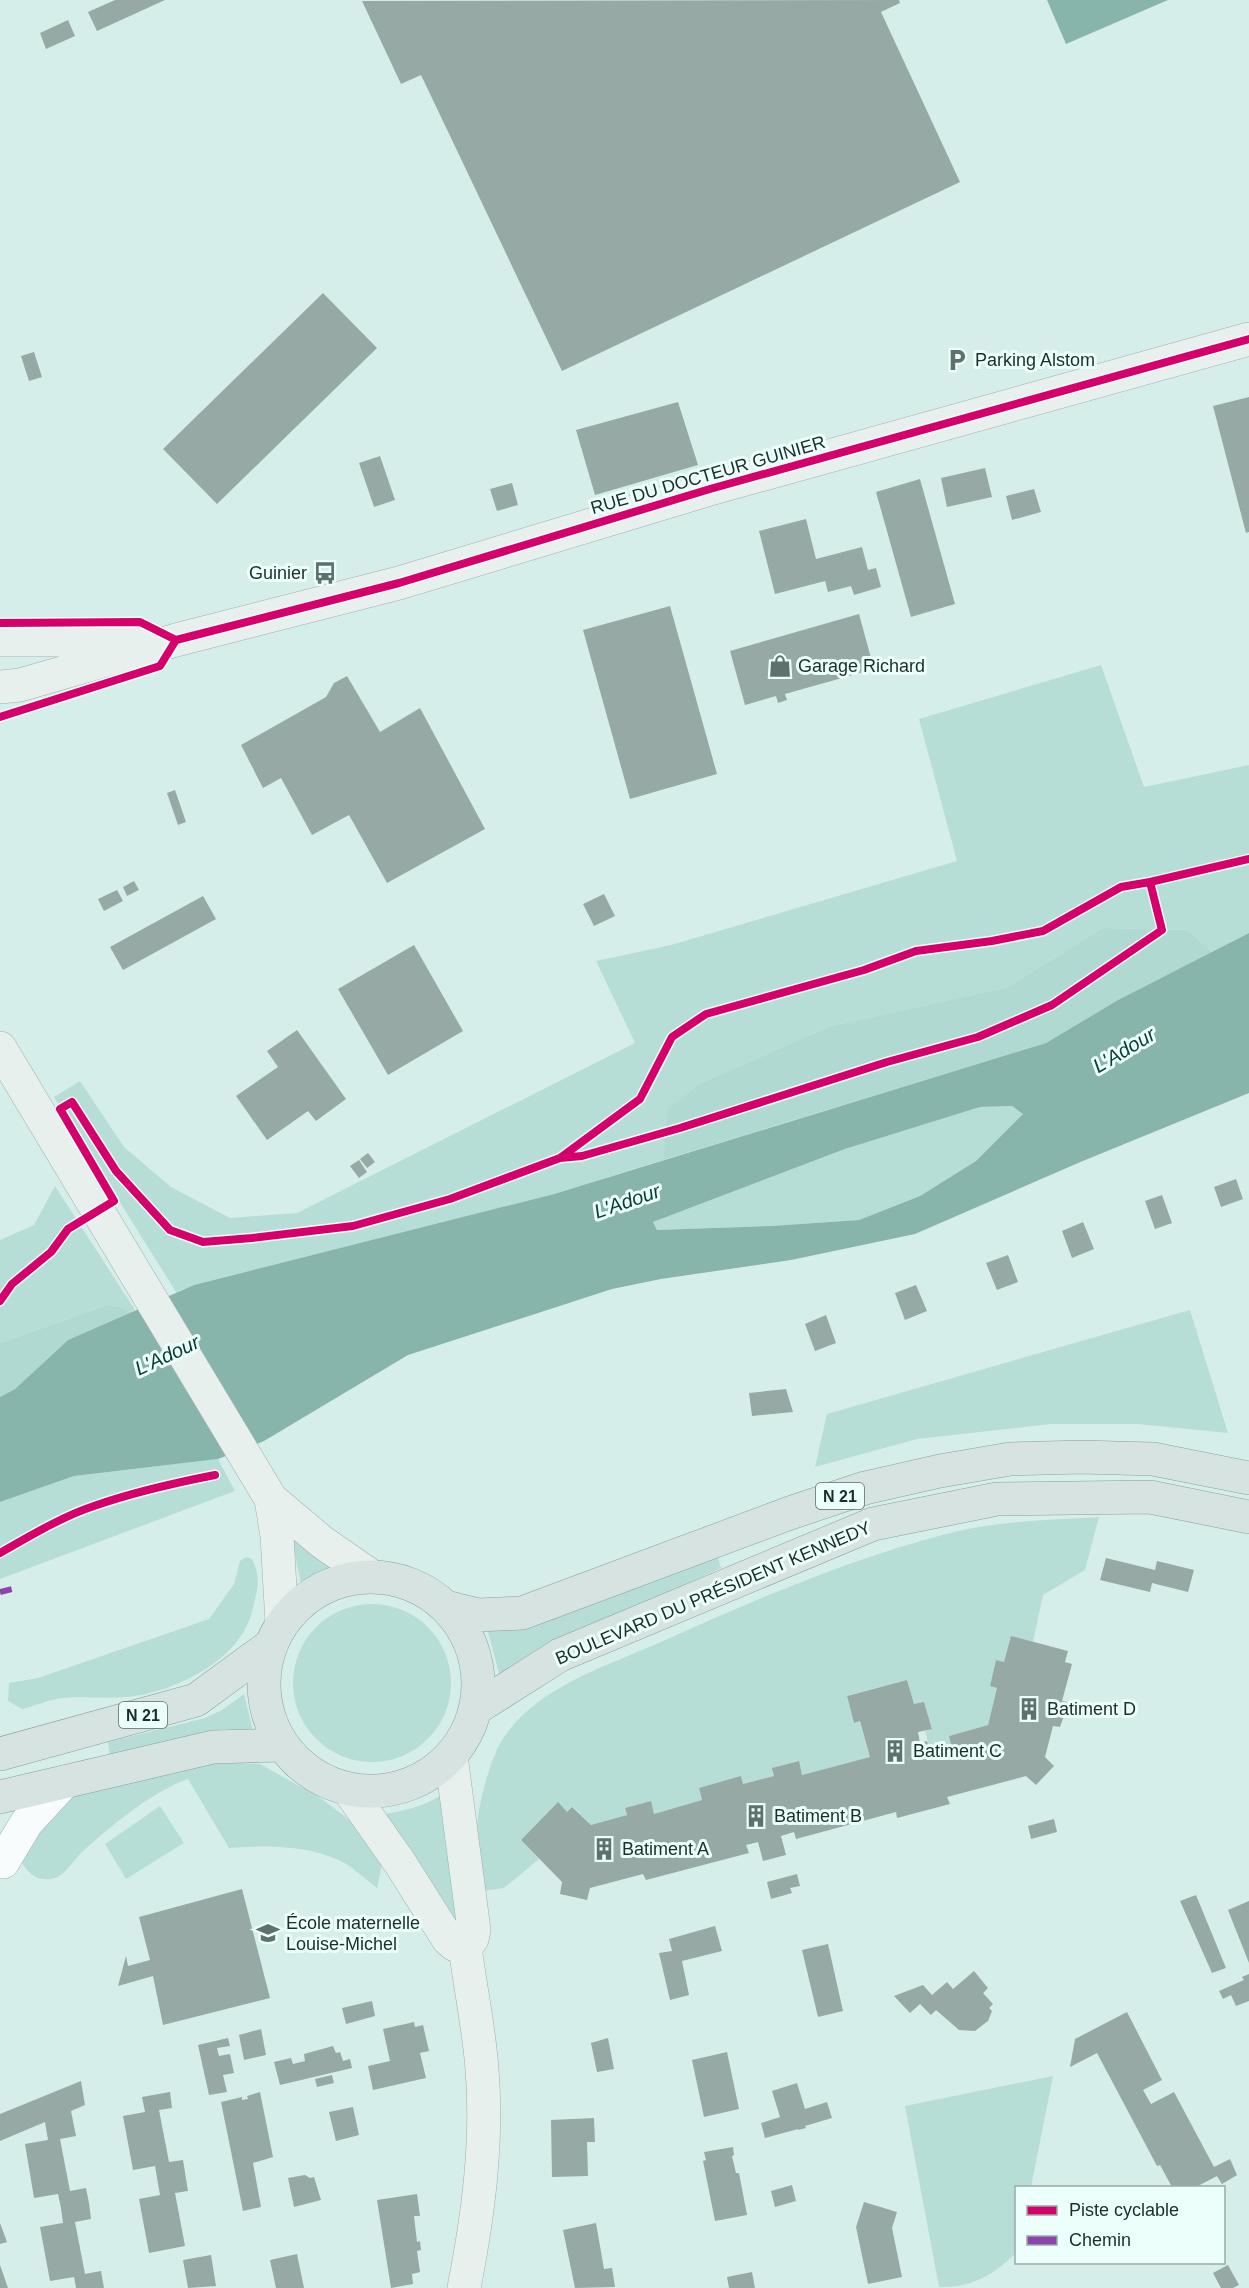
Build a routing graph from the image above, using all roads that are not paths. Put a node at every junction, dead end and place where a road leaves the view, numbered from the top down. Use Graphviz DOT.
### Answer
graph roads {
  1 [pos="1249,339"];
  2 [pos="0,640"];
  3 [pos="176,640"];
  4 [pos="0,687"];
  5 [pos="0,1033"];
  6 [pos="5,1056"];
  7 [pos="1249,1478"];
  8 [pos="267,1492"];
  9 [pos="1249,1517"];
  10 [pos="371,1576"];
  11 [pos="446,1607"];
  12 [pos="277,1634"];
  13 [pos="475,1709"];
  14 [pos="282,1745"];
  15 [pos="0,1754"];
  16 [pos="450,1756"];
  17 [pos="64,1782"];
  18 [pos="348,1789"];
  19 [pos="0,1797"];
  20 [pos="2,1862"];
  21 [pos="465,1946"];
  22 [pos="464,2288"];
  1 -- 3 [label="main road, RUE DU DOCTEUR GUINIER"];
  2 -- 3 [label="main road"];
  3 -- 4 [label="main road"];
  5 -- 6 [label="main road"];
  6 -- 8 [label="main road"];
  7 -- 11 [label="main road, N 21"];
  8 -- 10 [label="main road"];
  8 -- 12 [label="main road"];
  9 -- 13 [label="main road, BOULEVARD DU PRÉSIDENT KENNEDY / N 21"];
  10 -- 11 [label="main road"];
  10 -- 12 [label="main road"];
  11 -- 13 [label="main road"];
  12 -- 14 [label="main road"];
  12 -- 15 [label="main road, N 21"];
  13 -- 16 [label="main road"];
  14 -- 17 [label="main road"];
  14 -- 18 [label="main road"];
  16 -- 18 [label="main road"];
  16 -- 21 [label="main road"];
  17 -- 19 [label="main road"];
  17 -- 20 [label="street"];
  18 -- 21 [label="main road"];
  21 -- 22 [label="main road"];
}
